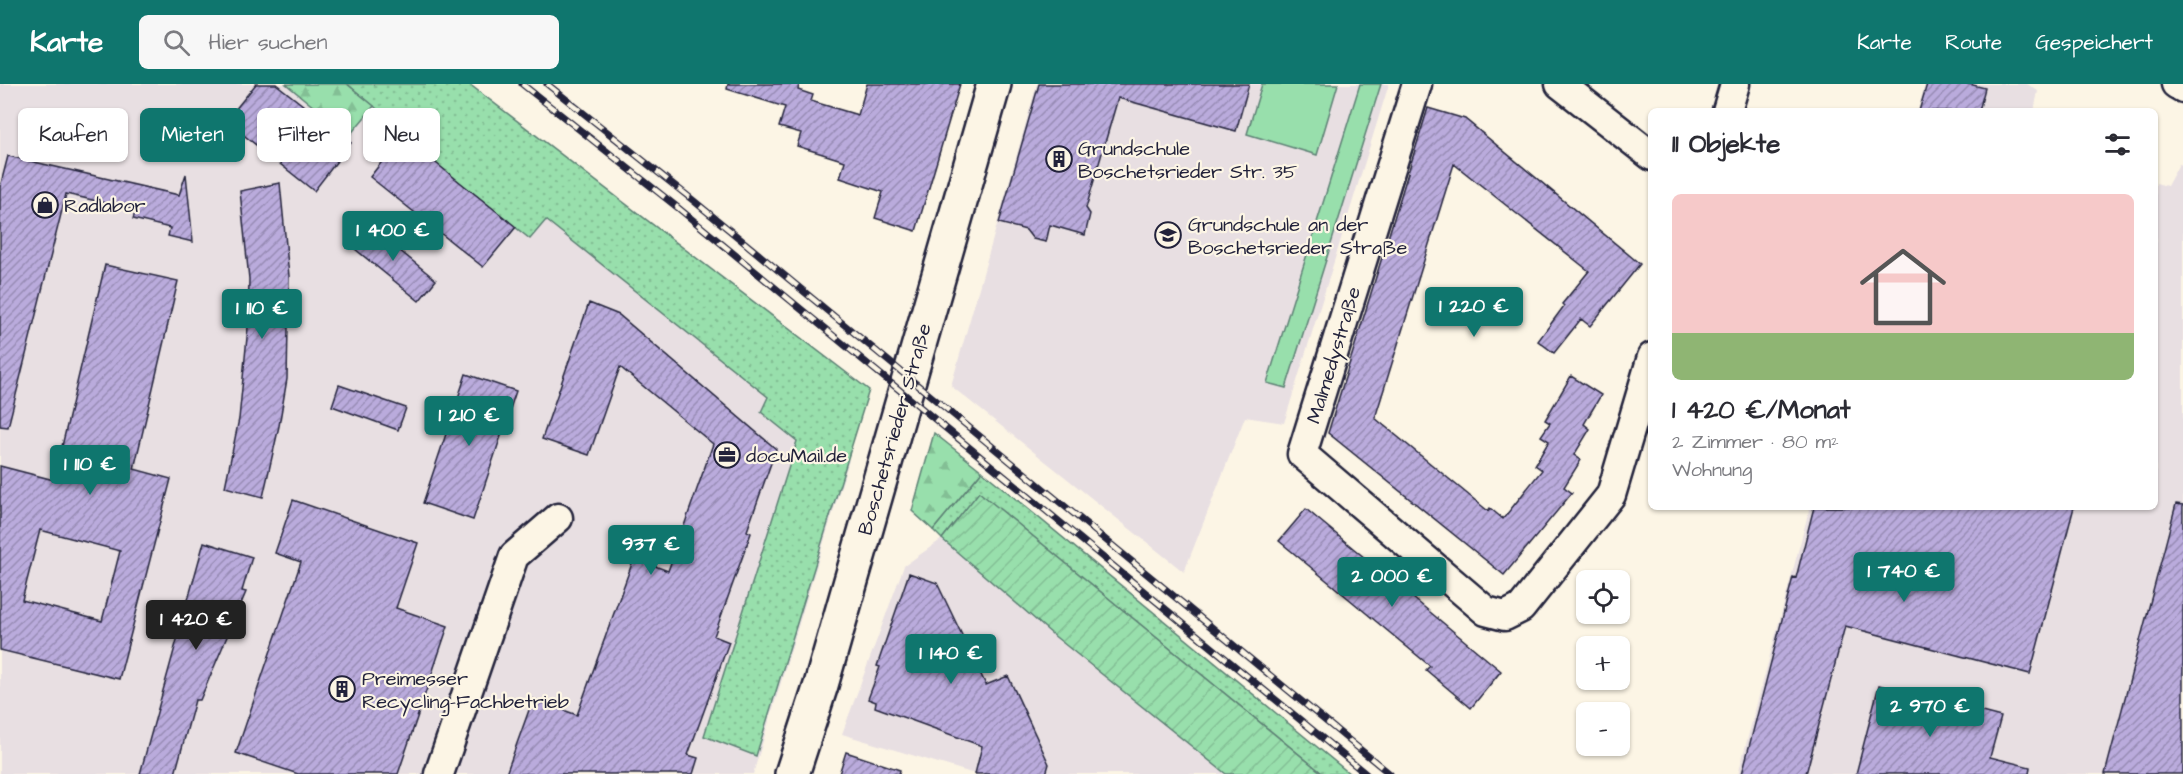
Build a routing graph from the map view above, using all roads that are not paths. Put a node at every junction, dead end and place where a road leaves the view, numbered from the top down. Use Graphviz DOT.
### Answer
graph roads {
  1 [pos="994,84"];
  2 [pos="1417,84"];
  3 [pos="1560,84"];
  4 [pos="1735,84"];
  5 [pos="2176,84"];
  6 [pos="2183,88"];
  7 [pos="1727,108"];
  8 [pos="1648,153"];
  9 [pos="1648,370"];
  10 [pos="558,518"];
  11 [pos="439,774"];
  12 [pos="792,774"];
  1 -- 12 [label="main road, Boschetsrieder Straße"];
  2 -- 9 [label="street, Malmedystraße"];
  3 -- 8 [label="street"];
  4 -- 7 [label="street"];
  5 -- 6 [label="street"];
  10 -- 11 [label="street"];
}
